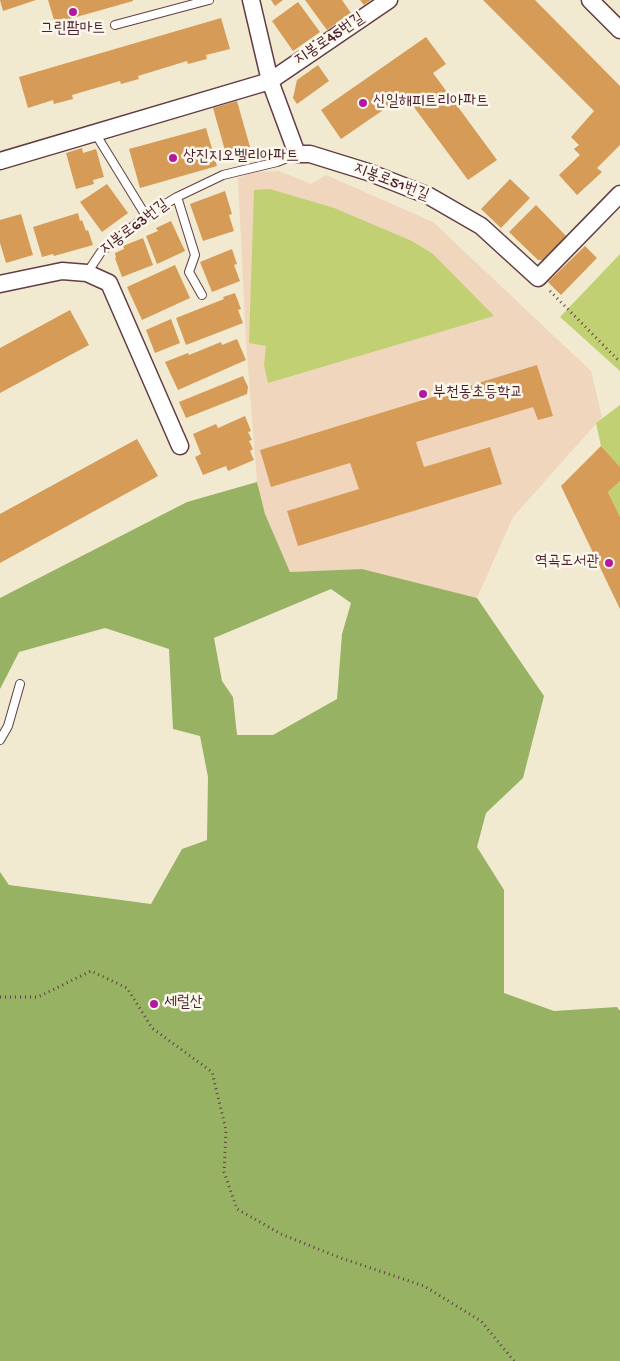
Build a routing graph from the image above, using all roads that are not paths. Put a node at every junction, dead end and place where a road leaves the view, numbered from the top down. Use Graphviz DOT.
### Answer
graph roads {
  1 [pos="209,0"];
  2 [pos="251,0"];
  3 [pos="389,0"];
  4 [pos="590,0"];
  5 [pos="115,25"];
  6 [pos="620,30"];
  7 [pos="270,81"];
  8 [pos="95,133"];
  9 [pos="297,154"];
  10 [pos="0,162"];
  11 [pos="620,194"];
  12 [pos="176,197"];
  13 [pos="146,216"];
  14 [pos="87,273"];
  15 [pos="0,284"];
  16 [pos="202,295"];
  17 [pos="180,446"];
  18 [pos="20,684"];
  19 [pos="0,740"];
  1 -- 5 [label="lane"];
  2 -- 7 [label="street"];
  3 -- 7 [label="street, 지봉로45번길"];
  4 -- 6 [label="street"];
  7 -- 8 [label="street"];
  7 -- 9 [label="street"];
  8 -- 10 [label="street"];
  8 -- 13 [label="lane"];
  9 -- 11 [label="street, 지봉로51번길"];
  9 -- 12 [label="lane"];
  12 -- 13 [label="lane, 지봉로63번길"];
  12 -- 16 [label="lane, 지봉로63번길"];
  13 -- 14 [label="lane, 지봉로63번길"];
  14 -- 15 [label="street, 지봉로63번길"];
  14 -- 17 [label="street, 지봉로63번길"];
  18 -- 19 [label="lane"];
}
